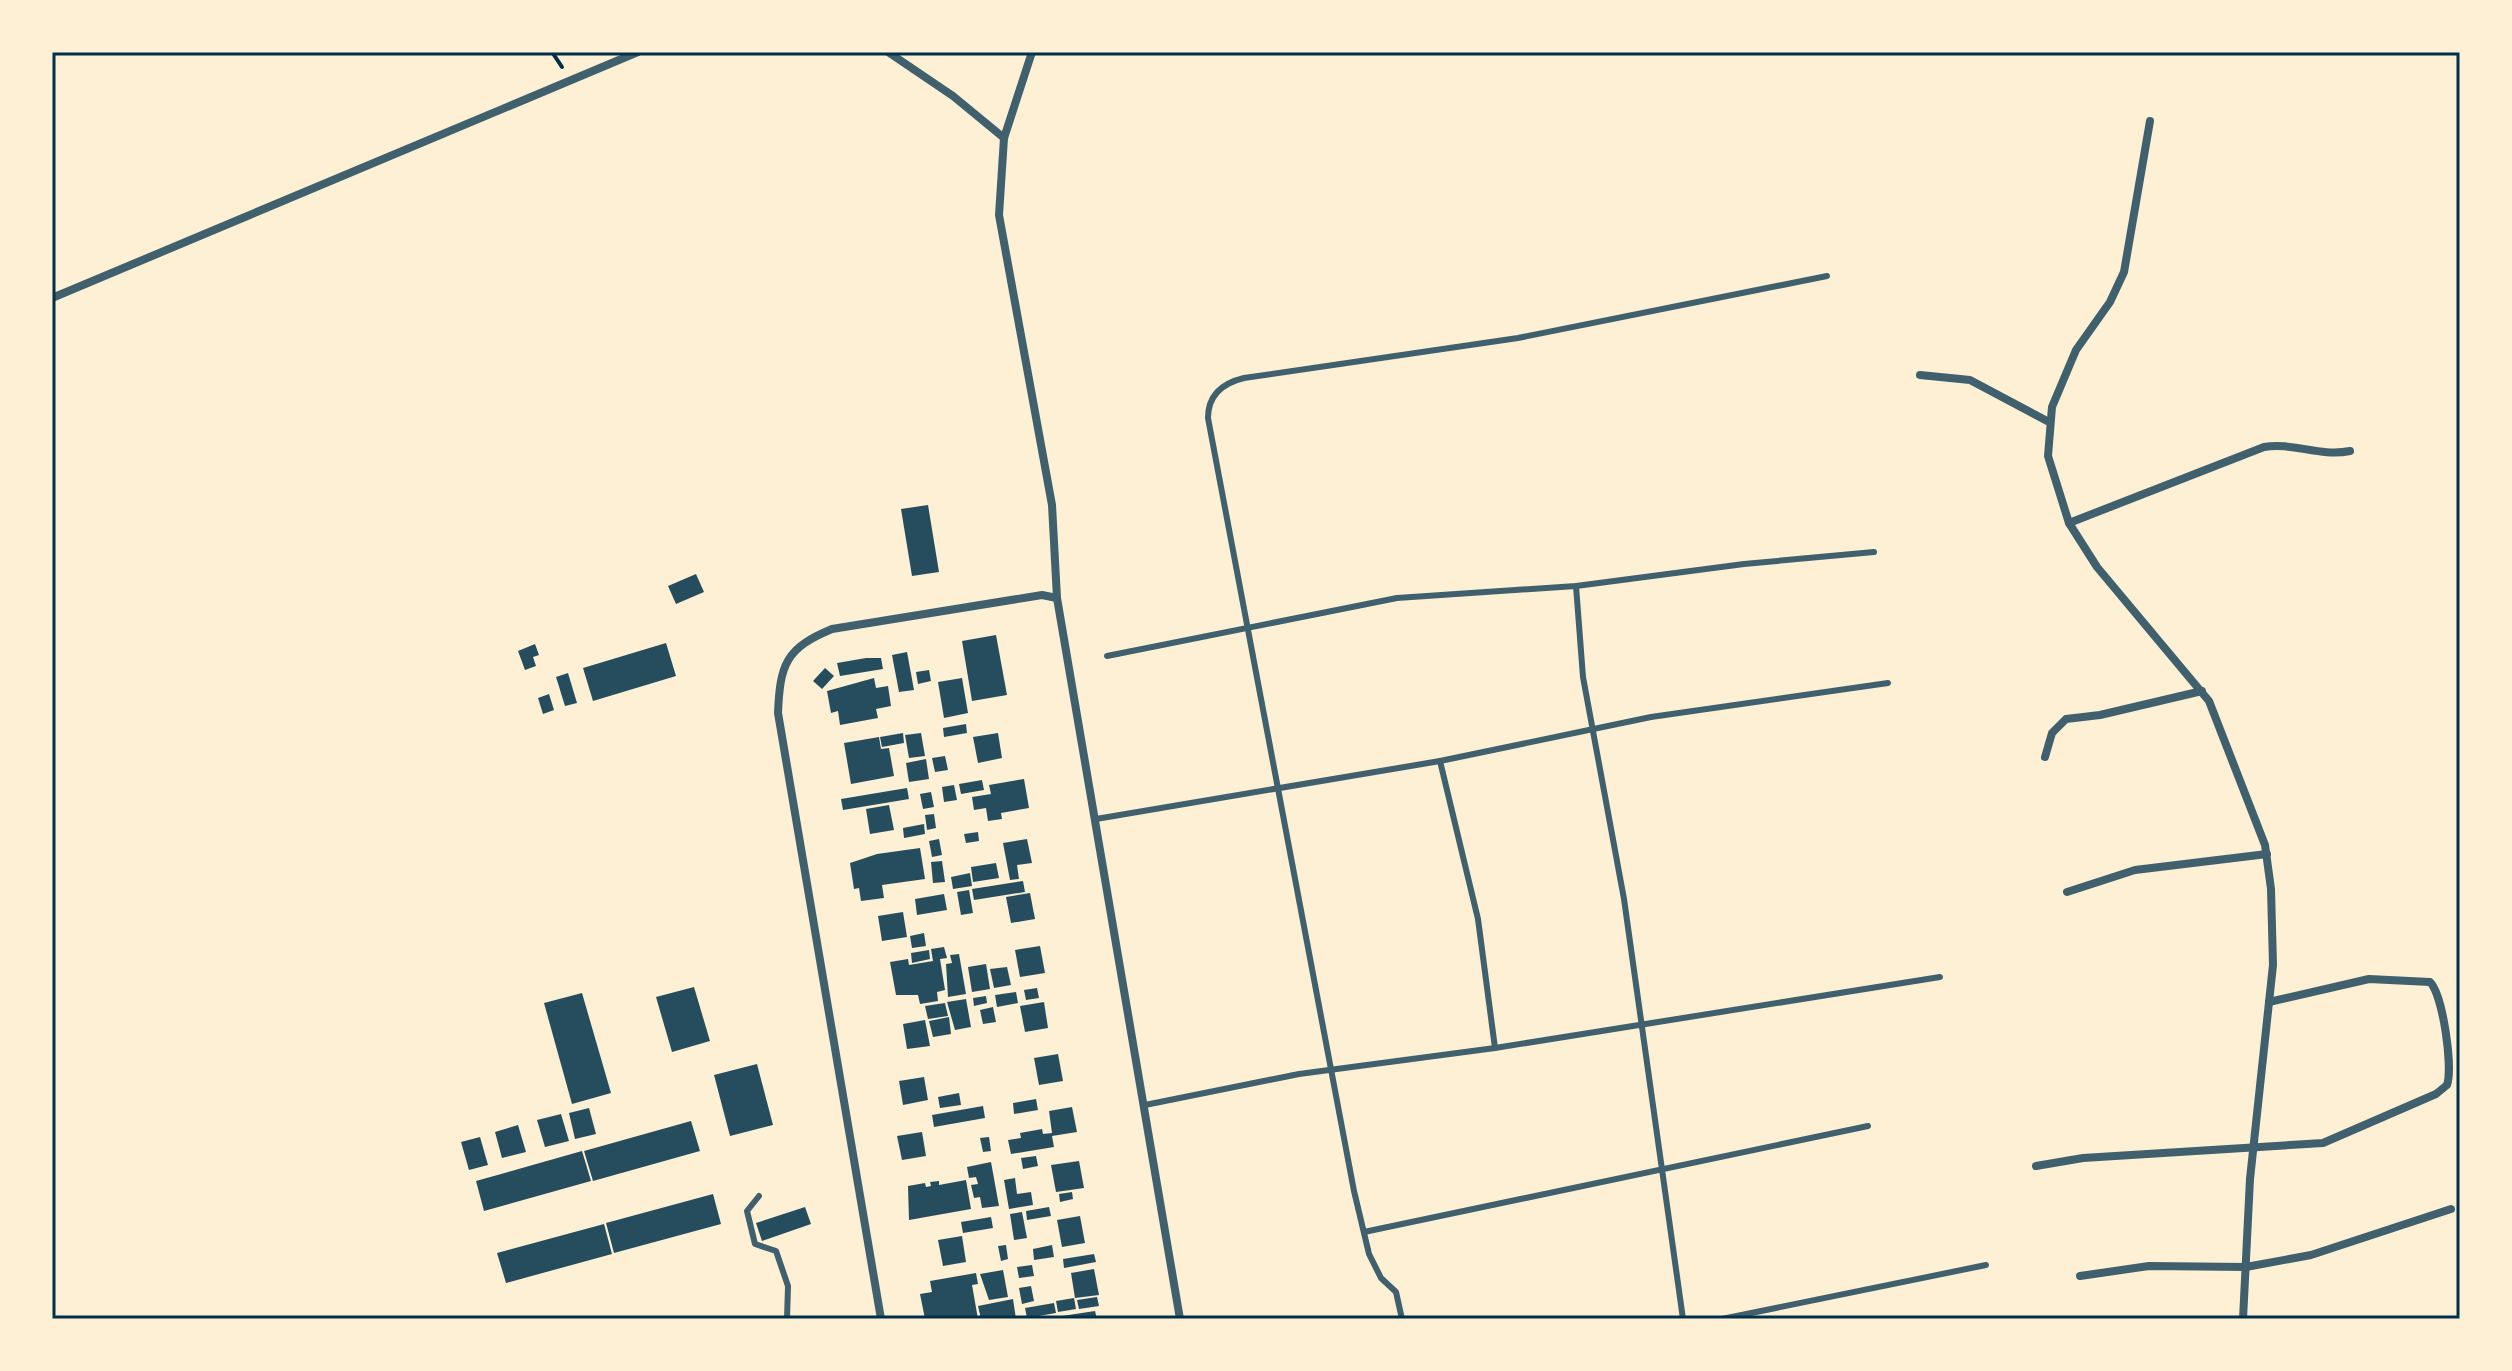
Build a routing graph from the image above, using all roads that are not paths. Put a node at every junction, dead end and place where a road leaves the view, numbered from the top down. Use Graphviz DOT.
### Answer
graph roads {
  1 [pos="638,52"];
  2 [pos="888,52"];
  3 [pos="1032,52"];
  4 [pos="2150,121"];
  5 [pos="1004,138"];
  6 [pos="1827,276"];
  7 [pos="52,298"];
  8 [pos="1920,375"];
  9 [pos="2049,422"];
  10 [pos="2350,451"];
  11 [pos="2069,523"];
  12 [pos="1874,552"];
  13 [pos="1576,586"];
  14 [pos="1057,598"];
  15 [pos="1249,629"];
  16 [pos="1107,656"];
  17 [pos="1888,683"];
  18 [pos="2202,691"];
  19 [pos="1593,729"];
  20 [pos="2045,757"];
  21 [pos="1440,761"];
  22 [pos="1280,791"];
  23 [pos="1096,819"];
  24 [pos="2267,854"];
  25 [pos="2067,892"];
  26 [pos="1940,977"];
  27 [pos="2269,1002"];
  28 [pos="1642,1025"];
  29 [pos="1495,1048"];
  30 [pos="1332,1069"];
  31 [pos="1145,1105"];
  32 [pos="1868,1126"];
  33 [pos="2253,1149"];
  34 [pos="2036,1166"];
  35 [pos="1661,1171"];
  36 [pos="759,1196"];
  37 [pos="2451,1209"];
  38 [pos="1364,1232"];
  39 [pos="1986,1265"];
  40 [pos="2246,1267"];
  41 [pos="2080,1276"];
  42 [pos="787,1319"];
  43 [pos="881,1319"];
  44 [pos="1180,1319"];
  45 [pos="1402,1319"];
  46 [pos="1683,1319"];
  47 [pos="1722,1319"];
  48 [pos="2243,1319"];
  1 -- 7 [label="street"];
  2 -- 5 [label="street"];
  3 -- 5 [label="street"];
  4 -- 9 [label="street"];
  5 -- 14 [label="street"];
  6 -- 15 [label="lane"];
  8 -- 9 [label="street"];
  9 -- 11 [label="street"];
  10 -- 11 [label="street"];
  11 -- 18 [label="street"];
  12 -- 13 [label="lane"];
  13 -- 15 [label="lane"];
  13 -- 19 [label="lane"];
  14 -- 23 [label="street"];
  14 -- 43 [label="street"];
  15 -- 16 [label="lane"];
  15 -- 22 [label="lane"];
  17 -- 19 [label="lane"];
  18 -- 20 [label="street"];
  18 -- 24 [label="street"];
  19 -- 21 [label="lane"];
  19 -- 28 [label="lane"];
  21 -- 22 [label="lane"];
  21 -- 29 [label="lane"];
  22 -- 23 [label="lane"];
  22 -- 30 [label="lane"];
  23 -- 31 [label="street"];
  24 -- 25 [label="street"];
  24 -- 27 [label="street"];
  26 -- 28 [label="lane"];
  27 -- 33 [label="street"];
  27 -- 33 [label="street"];
  28 -- 29 [label="lane"];
  28 -- 35 [label="lane"];
  29 -- 30 [label="lane"];
  30 -- 31 [label="lane"];
  30 -- 38 [label="lane"];
  31 -- 44 [label="street"];
  32 -- 35 [label="lane"];
  33 -- 34 [label="street"];
  33 -- 40 [label="street"];
  35 -- 38 [label="lane"];
  35 -- 46 [label="lane"];
  36 -- 42 [label="lane"];
  37 -- 40 [label="street"];
  38 -- 45 [label="lane"];
  39 -- 47 [label="lane"];
  40 -- 41 [label="street"];
  40 -- 48 [label="street"];
}
